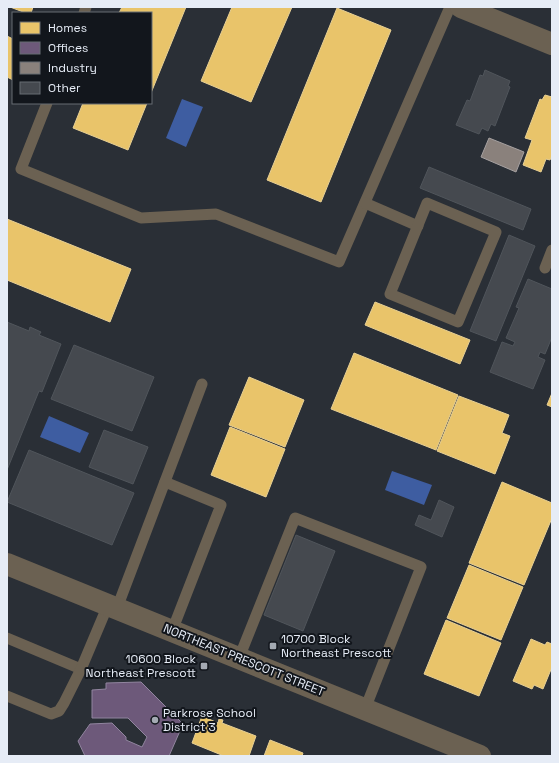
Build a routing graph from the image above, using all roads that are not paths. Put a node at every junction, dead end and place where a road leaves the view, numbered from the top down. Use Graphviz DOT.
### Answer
graph roads {
  1 [pos="450,7"];
  2 [pos="473,9"];
  3 [pos="552,44"];
  4 [pos="47,104"];
  5 [pos="365,203"];
  6 [pos="418,226"];
  7 [pos="552,250"];
  8 [pos="545,268"];
  9 [pos="202,384"];
  10 [pos="165,482"];
  11 [pos="7,564"];
  12 [pos="112,606"];
  13 [pos="172,631"];
  14 [pos="7,638"];
  15 [pos="239,658"];
  16 [pos="81,669"];
  17 [pos="7,696"];
  18 [pos="365,709"];
  19 [pos="480,756"];
  1 -- 5 [label="lane"];
  2 -- 3 [label="street"];
  4 -- 5 [label="lane"];
  5 -- 6 [label="lane"];
  6 -- 6 [label="lane"];
  7 -- 8 [label="lane"];
  9 -- 10 [label="lane"];
  10 -- 12 [label="lane"];
  10 -- 13 [label="lane"];
  11 -- 12 [label="street, NORTHEAST PRESCOTT STREET"];
  12 -- 13 [label="street, NORTHEAST PRESCOTT STREET"];
  12 -- 16 [label="lane"];
  13 -- 15 [label="street, NORTHEAST PRESCOTT STREET"];
  14 -- 16 [label="lane"];
  15 -- 18 [label="street, NORTHEAST PRESCOTT STREET"];
  15 -- 18 [label="lane"];
  16 -- 17 [label="lane"];
  18 -- 19 [label="street, NORTHEAST PRESCOTT STREET"];
}
